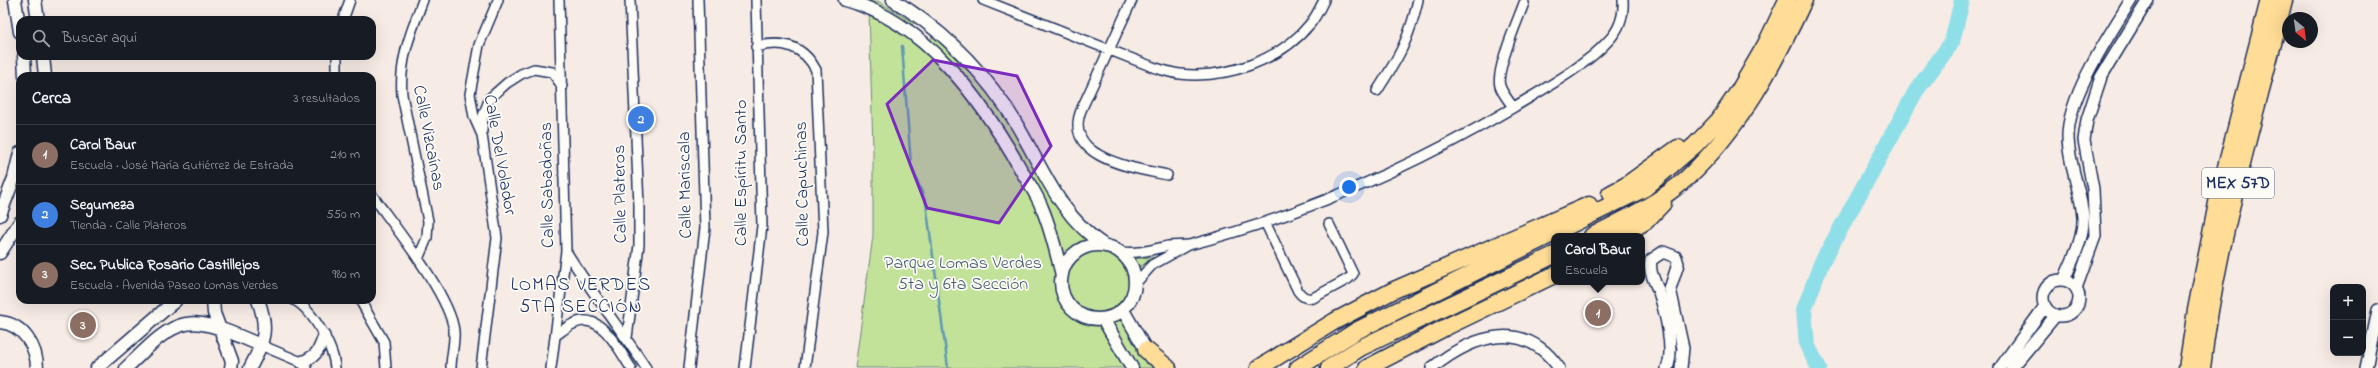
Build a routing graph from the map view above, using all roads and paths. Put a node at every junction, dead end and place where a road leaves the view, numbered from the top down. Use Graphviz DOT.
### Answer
graph roads {
  1 [pos="15,0"];
  2 [pos="35,0"];
  3 [pos="350,0"];
  4 [pos="423,0"];
  5 [pos="498,0"];
  6 [pos="559,0"];
  7 [pos="630,0"];
  8 [pos="698,0"];
  9 [pos="756,0"];
  10 [pos="845,0"];
  11 [pos="893,0"];
  12 [pos="983,0"];
  13 [pos="1132,0"];
  14 [pos="1324,0"];
  15 [pos="1418,0"];
  16 [pos="1623,0"];
  17 [pos="1787,0"];
  18 [pos="2131,0"];
  19 [pos="2148,0"];
  20 [pos="2258,0"];
  21 [pos="2269,0"];
  22 [pos="2284,0"];
  23 [pos="1804,1"];
  24 [pos="1524,4"];
  25 [pos="18,16"];
  26 [pos="37,16"];
  27 [pos="344,16"];
  28 [pos="920,18"];
  29 [pos="933,29"];
  30 [pos="909,32"];
  31 [pos="922,42"];
  32 [pos="756,47"];
  33 [pos="1109,50"];
  34 [pos="24,60"];
  35 [pos="43,60"];
  36 [pos="337,60"];
  37 [pos="2252,71"];
  38 [pos="25,72"];
  39 [pos="45,72"];
  40 [pos="337,72"];
  41 [pos="562,86"];
  42 [pos="1740,89"];
  43 [pos="1377,91"];
  44 [pos="1514,107"];
  45 [pos="482,135"];
  46 [pos="16,170"];
  47 [pos="1167,175"];
  48 [pos="1687,178"];
  49 [pos="376,201"];
  50 [pos="0,215"];
  51 [pos="1265,222"];
  52 [pos="1329,224"];
  53 [pos="16,228"];
  54 [pos="1554,233"];
  55 [pos="1598,233"];
  56 [pos="1626,233"];
  57 [pos="1551,235"];
  58 [pos="1187,245"];
  59 [pos="1105,246"];
  60 [pos="1156,250"];
  61 [pos="566,251"];
  62 [pos="1120,252"];
  63 [pos="0,253"];
  64 [pos="1551,255"];
  65 [pos="418,259"];
  66 [pos="1160,259"];
  67 [pos="1062,275"];
  68 [pos="1551,276"];
  69 [pos="2064,280"];
  70 [pos="1136,284"];
  71 [pos="2076,288"];
  72 [pos="171,304"];
  73 [pos="214,304"];
  74 [pos="259,304"];
  75 [pos="301,304"];
  76 [pos="362,304"];
  77 [pos="2045,306"];
  78 [pos="1123,310"];
  79 [pos="2378,310"];
  80 [pos="2056,315"];
  81 [pos="1103,319"];
  82 [pos="0,322"];
  83 [pos="220,330"];
  84 [pos="324,336"];
  85 [pos="555,336"];
  86 [pos="627,338"];
  87 [pos="262,346"];
  88 [pos="1146,350"];
  89 [pos="625,358"];
  90 [pos="304,365"];
  91 [pos="37,368"];
  92 [pos="97,368"];
  93 [pos="126,368"];
  94 [pos="231,368"];
  95 [pos="250,368"];
  96 [pos="335,368"];
  97 [pos="386,368"];
  98 [pos="451,368"];
  99 [pos="481,368"];
  100 [pos="551,368"];
  101 [pos="623,368"];
  102 [pos="631,368"];
  103 [pos="646,368"];
  104 [pos="689,368"];
  105 [pos="744,368"];
  106 [pos="805,368"];
  107 [pos="1132,368"];
  108 [pos="1157,368"];
  109 [pos="1168,368"];
  110 [pos="1260,368"];
  111 [pos="1298,368"];
  112 [pos="1329,368"];
  113 [pos="1367,368"];
  114 [pos="1432,368"];
  115 [pos="1559,368"];
  116 [pos="1667,368"];
  117 [pos="1681,368"];
  118 [pos="2000,368"];
  119 [pos="2012,368"];
  120 [pos="2187,368"];
  121 [pos="2202,368"];
  122 [pos="2366,368"];
  1 -- 25 [label="main road"];
  2 -- 26 [label="main road"];
  3 -- 27 [label="street"];
  4 -- 65 [label="street, Calle Vizcaínas"];
  5 -- 45 [label="street, Calle Del Volador"];
  6 -- 41 [label="street, Calle Sabadoñas"];
  7 -- 86 [label="street, Calle Plateros"];
  8 -- 104 [label="street, Calle Mariscala"];
  9 -- 32 [label="street, Calle Espíritu Santo"];
  10 -- 30 [label="main road"];
  11 -- 28 [label="main road"];
  12 -- 33 [label="street"];
  13 -- 33 [label="street"];
  14 -- 33 [label="street"];
  15 -- 43 [label="street"];
  16 -- 44 [label="street"];
  17 -- 42 [label="highway"];
  18 -- 69 [label="street"];
  19 -- 71 [label="street"];
  20 -- 37 [label="highway"];
  21 -- 37 [label="highway, MEX 57D"];
  22 -- 121 [label="highway, MEX 57D"];
  23 -- 48 [label="highway"];
  24 -- 44 [label="street"];
  28 -- 29 [label="main road"];
  28 -- 30 [label="main road"];
  29 -- 31 [label="main road"];
  29 -- 59 [label="main road"];
  30 -- 31 [label="main road"];
  31 -- 67 [label="main road"];
  32 -- 105 [label="street, Calle Espíritu Santo"];
  32 -- 106 [label="street, Calle Capuchinas"];
  33 -- 47 [label="street"];
  34 -- 38 [label="main road"];
  35 -- 39 [label="main road"];
  36 -- 40 [label="street"];
  37 -- 120 [label="highway, MEX 57D"];
  41 -- 45 [label="street"];
  41 -- 61 [label="street, Calle Sabadoñas"];
  42 -- 54 [label="highway"];
  42 -- 110 [label="highway"];
  44 -- 51 [label="street"];
  45 -- 99 [label="street, Calle Del Volador"];
  46 -- 50 [label="main road"];
  48 -- 55 [label="highway"];
  48 -- 56 [label="highway"];
  49 -- 65 [label="street"];
  51 -- 52 [label="street"];
  51 -- 58 [label="street"];
  53 -- 63 [label="main road"];
  57 -- 111 [label="highway"];
  58 -- 60 [label="street"];
  58 -- 66 [label="street"];
  59 -- 62 [label="main road"];
  59 -- 67 [label="main road"];
  60 -- 62 [label="street"];
  60 -- 66 [label="street"];
  61 -- 85 [label="street, Calle Sabadoñas"];
  61 -- 86 [label="street"];
  62 -- 70 [label="main road"];
  64 -- 112 [label="highway"];
  65 -- 98 [label="street"];
  66 -- 70 [label="street"];
  67 -- 81 [label="main road"];
  68 -- 113 [label="highway"];
  69 -- 71 [label="street"];
  69 -- 77 [label="street"];
  70 -- 78 [label="main road"];
  71 -- 80 [label="street"];
  72 -- 92 [label="main road"];
  73 -- 83 [label="main road"];
  74 -- 87 [label="main road"];
  75 -- 84 [label="street"];
  76 -- 97 [label="street"];
  77 -- 80 [label="street"];
  77 -- 118 [label="street"];
  78 -- 81 [label="main road"];
  78 -- 88 [label="main road"];
  79 -- 122 [label="street"];
  80 -- 119 [label="street"];
  81 -- 107 [label="main road"];
  82 -- 91 [label="main road"];
  83 -- 87 [label="main road"];
  83 -- 93 [label="main road"];
  83 -- 94 [label="main road"];
  84 -- 90 [label="street"];
  84 -- 96 [label="street"];
  85 -- 89 [label="street"];
  85 -- 100 [label="street, Calle Sabadoñas"];
  86 -- 103 [label="street"];
  87 -- 90 [label="street"];
  87 -- 95 [label="main road"];
  88 -- 108 [label="main road"];
  88 -- 109 [label="highway"];
  89 -- 101 [label="street"];
  89 -- 102 [label="street"];
  114 -- 115 [label="street"];
  116 -- 117 [label="street"];
}
